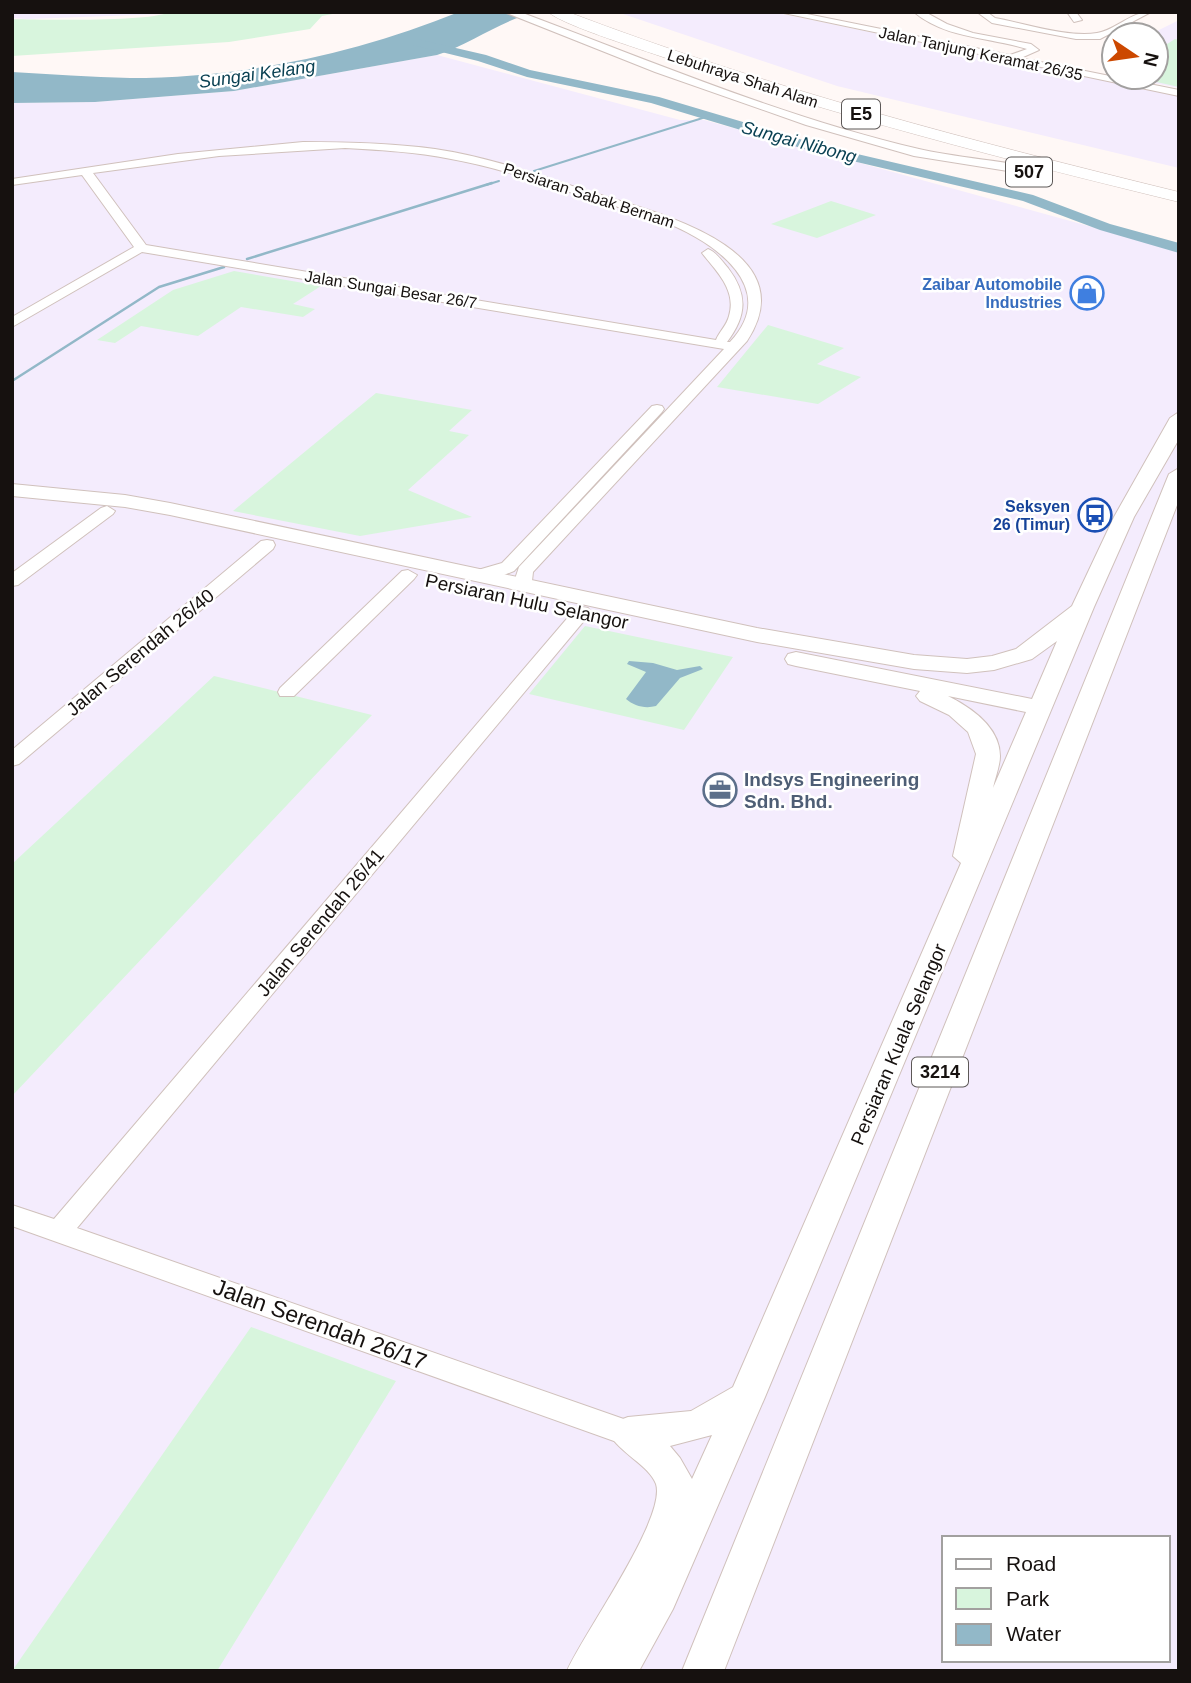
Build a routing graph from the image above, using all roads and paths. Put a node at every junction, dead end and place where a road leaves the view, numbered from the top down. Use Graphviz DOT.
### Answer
graph roads {
  1 [pos="509,12"];
  2 [pos="555,12"];
  3 [pos="783,12"];
  4 [pos="918,12"];
  5 [pos="981,12"];
  6 [pos="1120,12"];
  7 [pos="1144,14"];
  8 [pos="583,18"];
  9 [pos="1038,29"];
  10 [pos="1006,42"];
  11 [pos="1009,60"];
  12 [pos="766,79"];
  13 [pos="1179,93"];
  14 [pos="807,100"];
  15 [pos="1000,135"];
  16 [pos="1014,168"];
  17 [pos="89,180"];
  18 [pos="1179,180"];
  19 [pos="12,184"];
  20 [pos="1147,187"];
  21 [pos="1179,191"];
  22 [pos="1176,209"];
  23 [pos="140,248"];
  24 [pos="741,266"];
  25 [pos="723,268"];
  26 [pos="12,323"];
  27 [pos="718,344"];
  28 [pos="734,347"];
  29 [pos="1179,418"];
  30 [pos="1179,465"];
  31 [pos="1179,474"];
  32 [pos="12,490"];
  33 [pos="12,501"];
  34 [pos="107,511"];
  35 [pos="268,545"];
  36 [pos="408,575"];
  37 [pos="477,576"];
  38 [pos="12,581"];
  39 [pos="528,587"];
  40 [pos="1083,607"];
  41 [pos="582,612"];
  42 [pos="874,676"];
  43 [pos="287,692"];
  44 [pos="1041,708"];
  45 [pos="12,760"];
  46 [pos="953,916"];
  47 [pos="12,1215"];
  48 [pos="59,1231"];
  49 [pos="747,1397"];
  50 [pos="628,1433"];
  51 [pos="588,1671"];
  52 [pos="617,1671"];
  53 [pos="703,1671"];
  1 -- 16 [label="main road"];
  2 -- 8 [label="highway, Lebuhraya Shah Alam / E5"];
  3 -- 11 [label="street, Jalan Tanjung Keramat 26/35"];
  4 -- 10 [label="street"];
  5 -- 9 [label="street"];
  6 -- 7 [label="street"];
  7 -- 9 [label="street"];
  8 -- 12 [label="highway, Lebuhraya Shah Alam / E5"];
  8 -- 14 [label="highway, Lebuhraya Shah Alam / E5"];
  9 -- 10 [label="street"];
  10 -- 11 [label="street"];
  11 -- 13 [label="street, Jalan Tanjung Keramat 26/35"];
  12 -- 15 [label="highway, 507"];
  12 -- 20 [label="highway, Lebuhraya Shah Alam / E5"];
  14 -- 16 [label="highway, 507"];
  14 -- 20 [label="highway, Lebuhraya Shah Alam / E5"];
  16 -- 20 [label="highway, 507"];
  17 -- 19 [label="street, Persiaran Sabak Bernam"];
  17 -- 23 [label="street"];
  17 -- 24 [label="street, Persiaran Sabak Bernam"];
  17 -- 25 [label="street, Persiaran Sabak Bernam"];
  18 -- 20 [label="highway"];
  20 -- 21 [label="highway, Lebuhraya Shah Alam / E5"];
  20 -- 22 [label="highway"];
  23 -- 26 [label="street"];
  23 -- 27 [label="street, Jalan Sungai Besar 26/7"];
  24 -- 25 [label="street"];
  24 -- 28 [label="street, Persiaran Sabak Bernam"];
  25 -- 27 [label="street, Persiaran Sabak Bernam"];
  27 -- 28 [label="street, Jalan Sungai Besar 26/7"];
  27 -- 37 [label="street, Persiaran Sabak Bernam"];
  28 -- 39 [label="street, Persiaran Sabak Bernam"];
  29 -- 40 [label="main road, Persiaran Kuala Selangor / 3214"];
  30 -- 44 [label="main road"];
  31 -- 53 [label="main road, 3214"];
  32 -- 37 [label="main road, Persiaran Hulu Selangor"];
  33 -- 34 [label="main road, Persiaran Hulu Selangor"];
  34 -- 35 [label="main road, Persiaran Hulu Selangor"];
  34 -- 38 [label="street"];
  35 -- 36 [label="main road, Persiaran Hulu Selangor"];
  35 -- 45 [label="street, Jalan Serendah 26/40"];
  36 -- 41 [label="main road, Persiaran Hulu Selangor"];
  36 -- 43 [label="street"];
  37 -- 39 [label="main road, Persiaran Hulu Selangor"];
  39 -- 40 [label="main road, Persiaran Hulu Selangor"];
  40 -- 44 [label="main road, Persiaran Kuala Selangor / 3214"];
  41 -- 42 [label="main road, Persiaran Hulu Selangor"];
  41 -- 48 [label="street, Jalan Serendah 26/41"];
  42 -- 44 [label="main road, Persiaran Hulu Selangor"];
  42 -- 46 [label="main road"];
  44 -- 46 [label="main road, Persiaran Kuala Selangor / 3214"];
  46 -- 49 [label="main road, Persiaran Kuala Selangor / 3214"];
  47 -- 48 [label="street, Jalan Serendah 26/17"];
  48 -- 50 [label="street, Jalan Serendah 26/17"];
  49 -- 50 [label="main road"];
  49 -- 52 [label="main road, Persiaran Kuala Selangor / 3214"];
  50 -- 51 [label="main road"];
}
